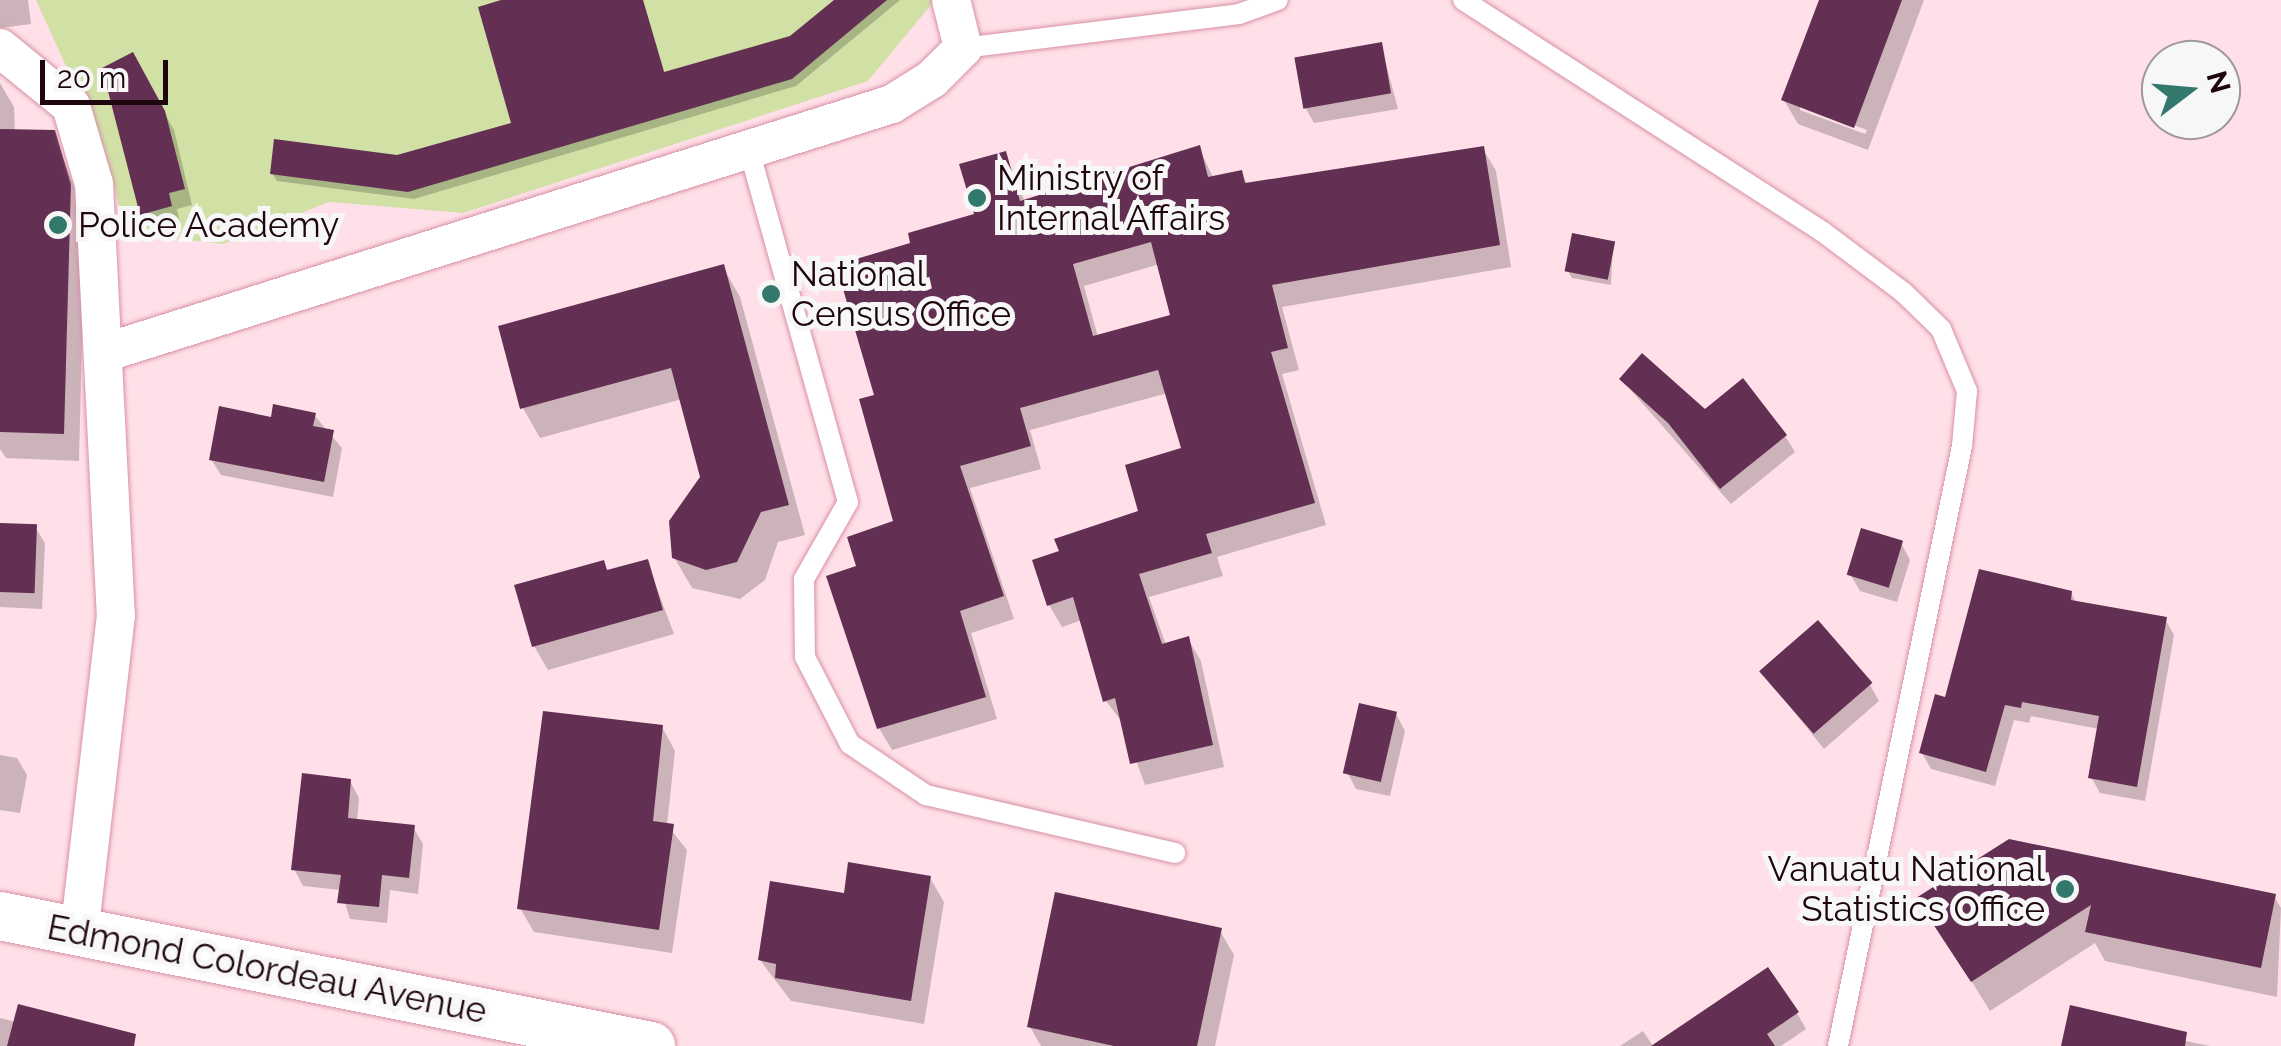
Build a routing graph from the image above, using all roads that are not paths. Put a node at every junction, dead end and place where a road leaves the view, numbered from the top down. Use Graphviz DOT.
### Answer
graph roads {
  1 [pos="952,0"];
  2 [pos="1278,0"];
  3 [pos="1463,0"];
  4 [pos="0,48"];
  5 [pos="963,48"];
  6 [pos="749,150"];
  7 [pos="107,352"];
  8 [pos="1174,853"];
  9 [pos="0,916"];
  10 [pos="79,933"];
  11 [pos="547,1035"];
  12 [pos="651,1046"];
  13 [pos="1838,1046"];
  1 -- 5 [label="street"];
  2 -- 5 [label="lane"];
  3 -- 13 [label="lane"];
  4 -- 7 [label="street"];
  5 -- 6 [label="street"];
  6 -- 7 [label="street"];
  6 -- 8 [label="lane"];
  7 -- 10 [label="street"];
  9 -- 10 [label="street, Edmond Colordeau Avenue"];
  10 -- 11 [label="street, Edmond Colordeau Avenue"];
  11 -- 12 [label="street, Edmond Colordeau Avenue"];
}
